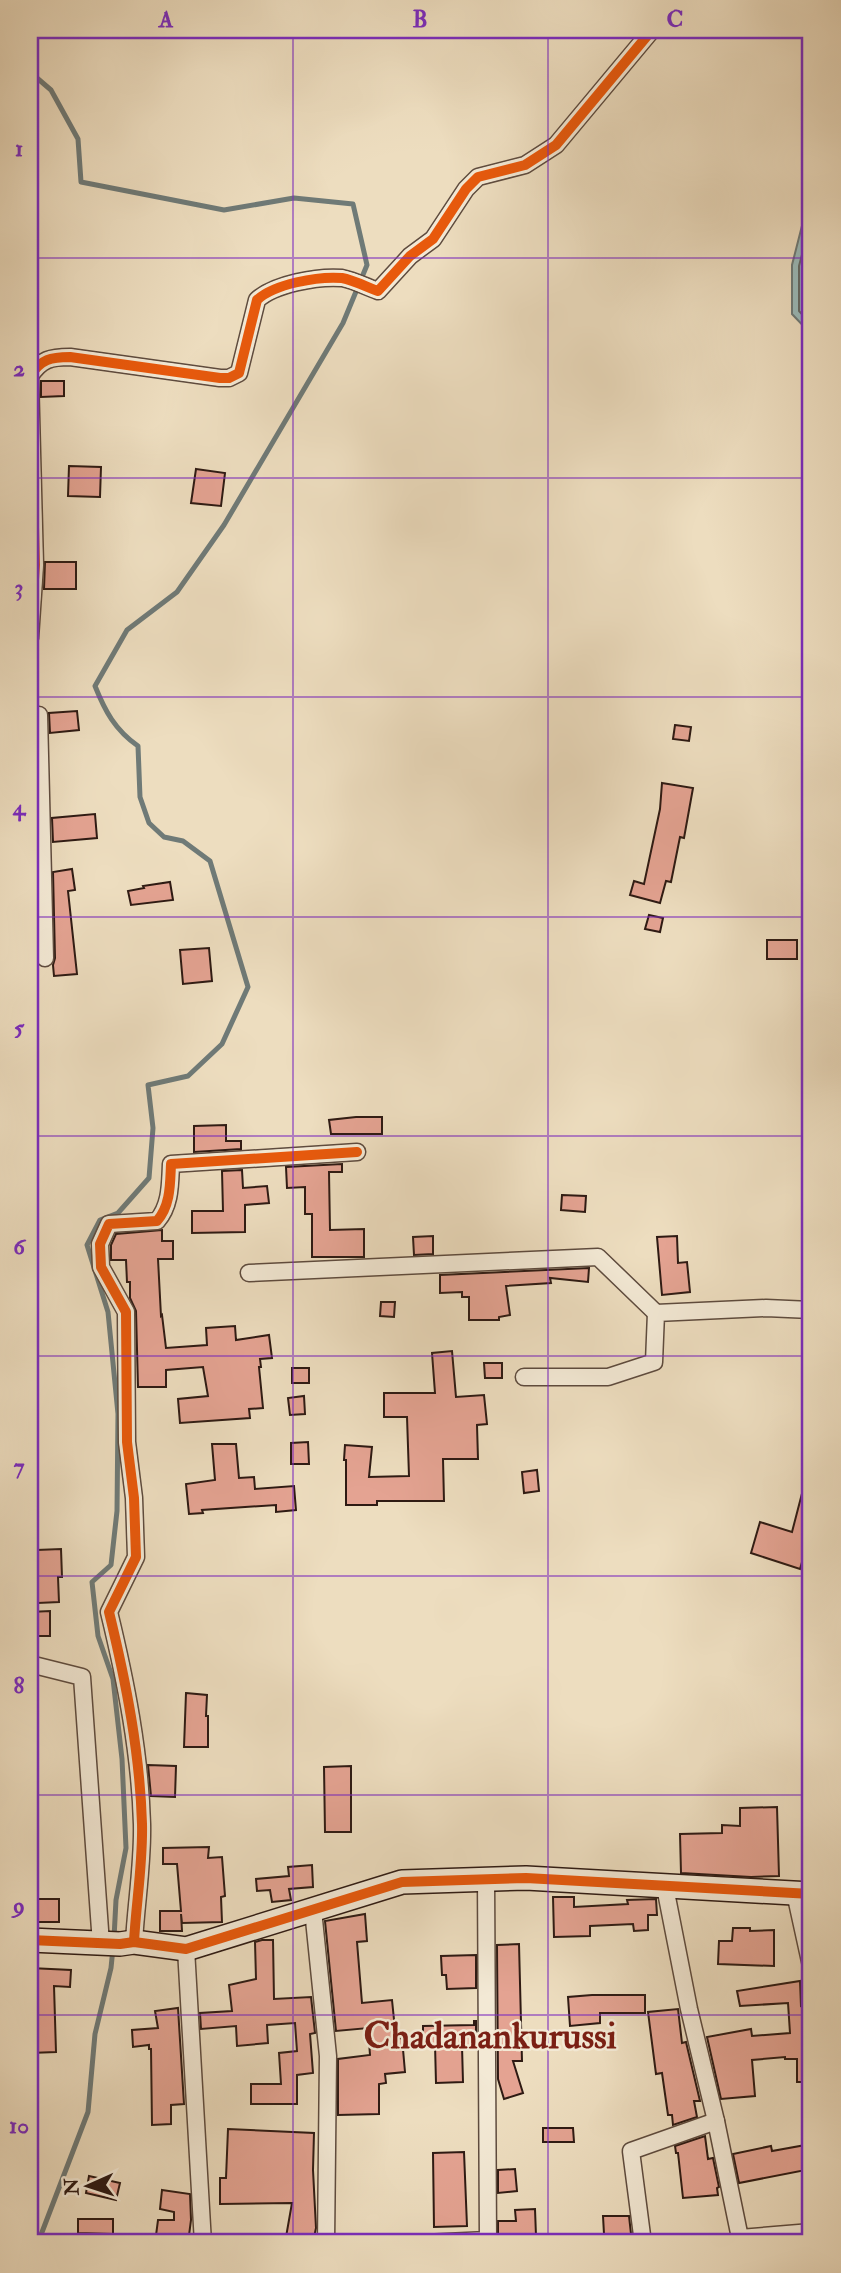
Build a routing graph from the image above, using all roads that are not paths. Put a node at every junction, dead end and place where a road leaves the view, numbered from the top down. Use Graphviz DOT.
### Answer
graph roads {
  1 [pos="652,30"];
  2 [pos="30,638"];
  3 [pos="30,715"];
  4 [pos="45,958"];
  5 [pos="357,1152"];
  6 [pos="249,1273"];
  7 [pos="811,1310"];
  8 [pos="656,1313"];
  9 [pos="524,1377"];
  10 [pos="30,1664"];
  11 [pos="486,1878"];
  12 [pos="665,1887"];
  13 [pos="803,1893"];
  14 [pos="313,1910"];
  15 [pos="30,1940"];
  16 [pos="118,1943"];
  17 [pos="186,1949"];
  18 [pos="811,1966"];
  19 [pos="716,2121"];
  20 [pos="811,2232"];
  21 [pos="740,2241"];
  22 [pos="203,2243"];
  23 [pos="326,2243"];
  24 [pos="424,2243"];
  25 [pos="643,2243"];
  1 -- 2 [label="street"];
  3 -- 4 [label="street"];
  5 -- 16 [label="street"];
  6 -- 8 [label="street"];
  7 -- 8 [label="street"];
  8 -- 9 [label="street"];
  10 -- 16 [label="street"];
  11 -- 12 [label="street"];
  11 -- 14 [label="street"];
  11 -- 24 [label="street"];
  12 -- 13 [label="street"];
  12 -- 19 [label="street"];
  13 -- 18 [label="street"];
  14 -- 17 [label="street"];
  14 -- 23 [label="street"];
  15 -- 16 [label="street"];
  16 -- 17 [label="street"];
  17 -- 22 [label="street"];
  19 -- 21 [label="street"];
  19 -- 25 [label="street"];
  20 -- 21 [label="street"];
}
